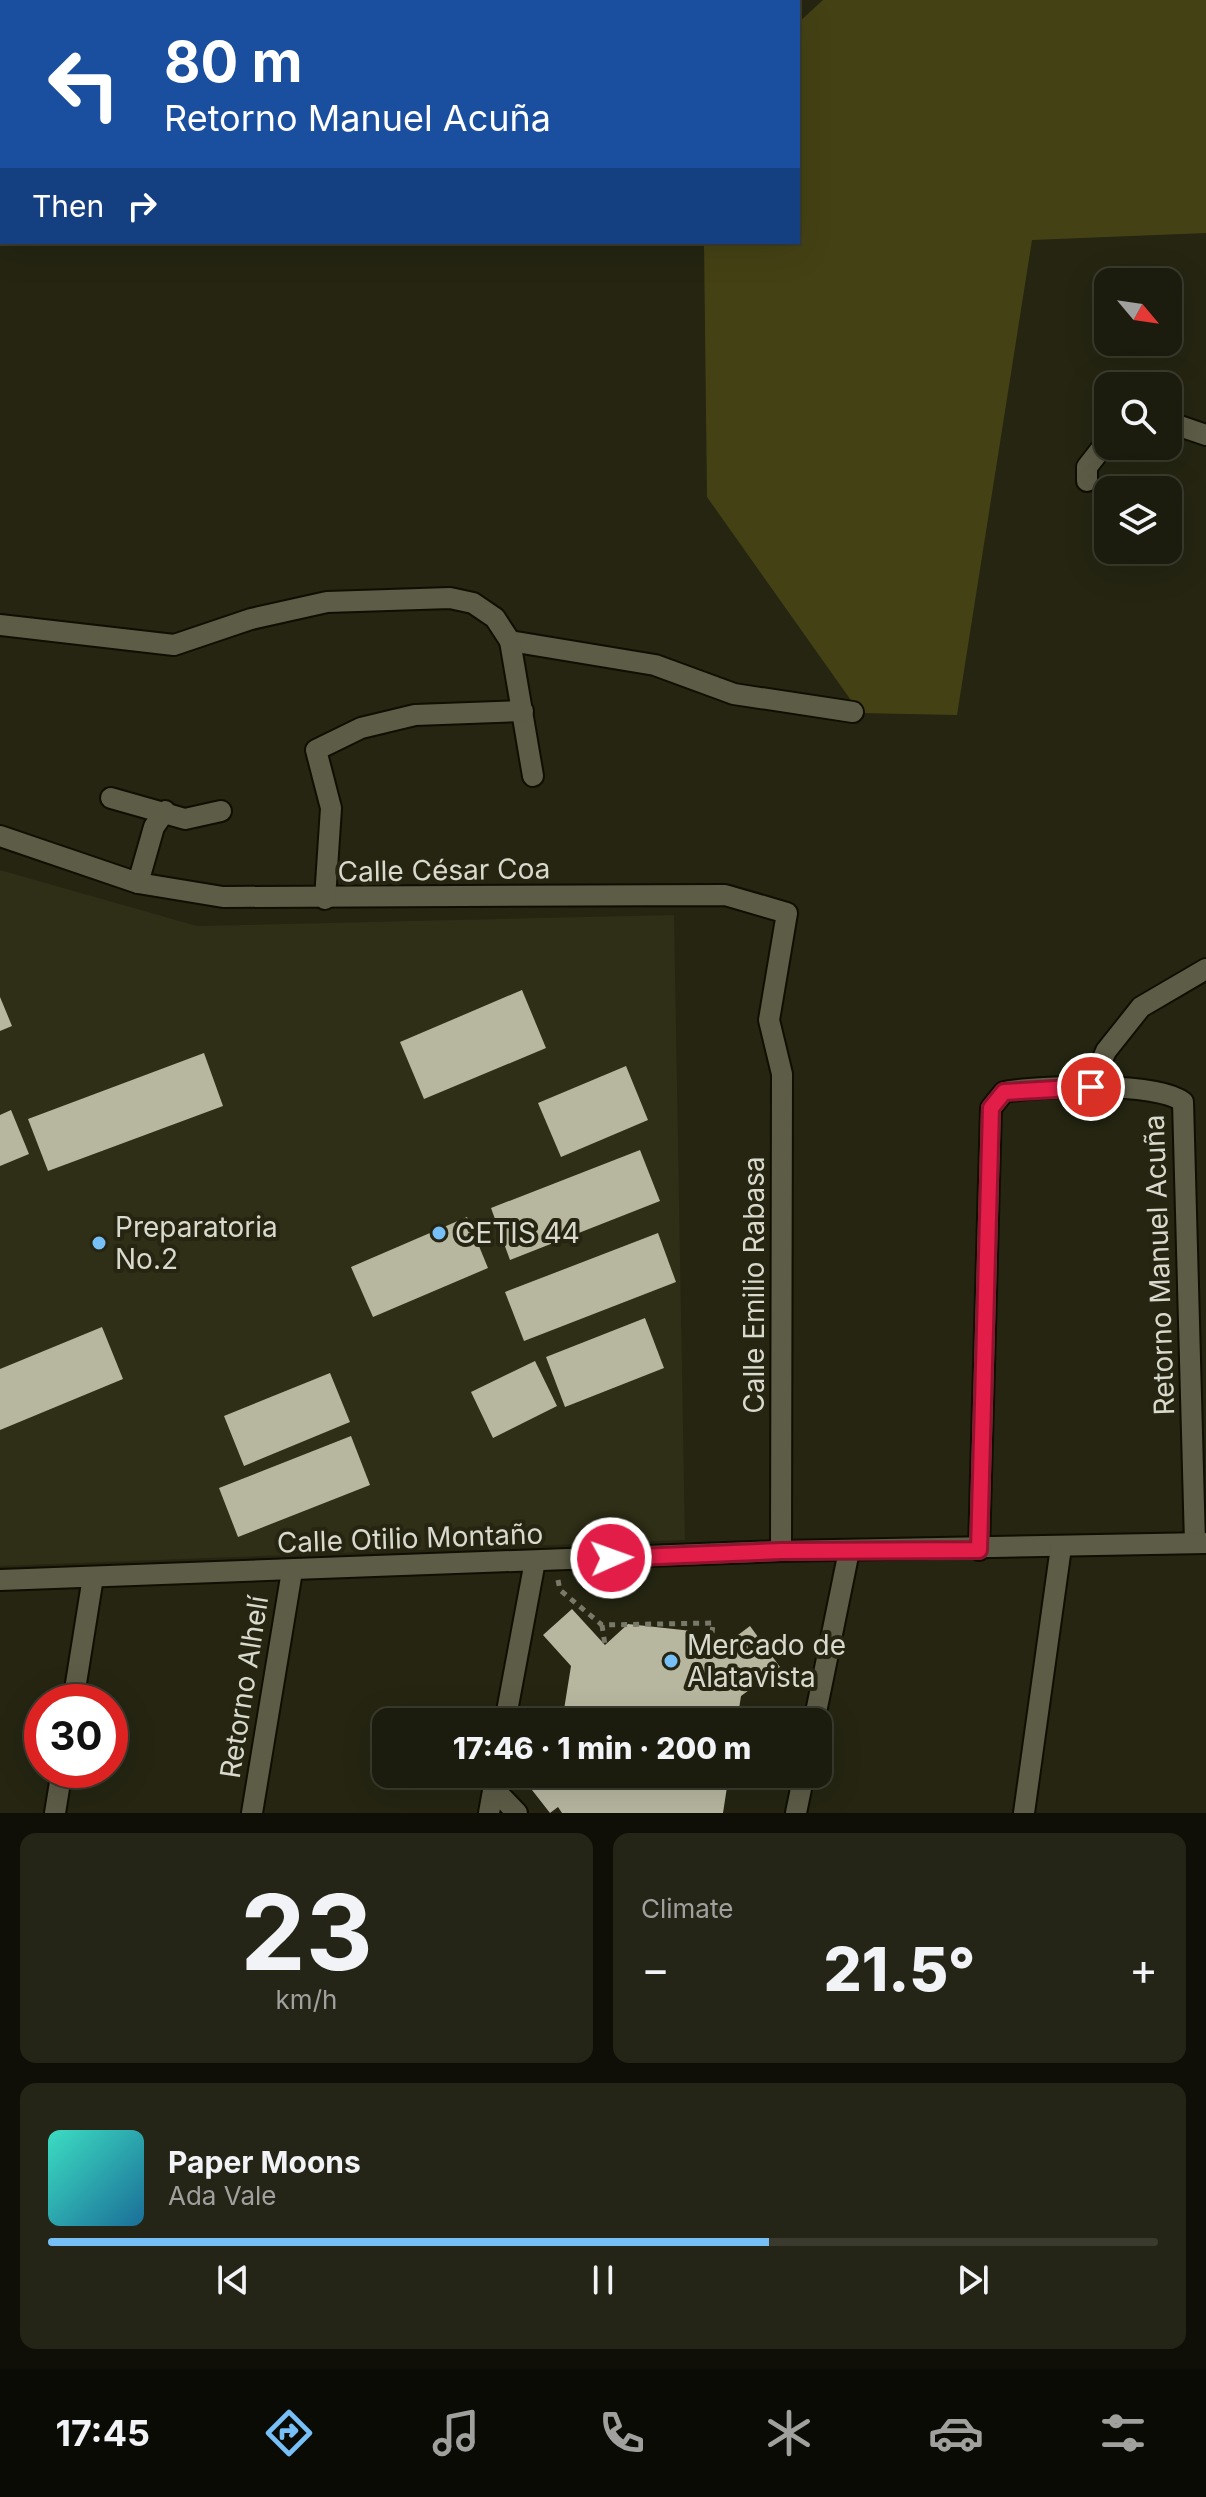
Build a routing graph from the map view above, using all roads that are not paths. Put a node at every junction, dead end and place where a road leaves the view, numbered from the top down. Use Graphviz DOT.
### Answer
graph roads {
  1 [pos="1182,427"];
  2 [pos="1206,435"];
  3 [pos="1094,458"];
  4 [pos="1087,481"];
  5 [pos="0,625"];
  6 [pos="510,641"];
  7 [pos="523,711"];
  8 [pos="853,712"];
  9 [pos="533,776"];
  10 [pos="111,798"];
  11 [pos="165,811"];
  12 [pos="221,811"];
  13 [pos="0,836"];
  14 [pos="138,883"];
  15 [pos="325,899"];
  16 [pos="1206,969"];
  17 [pos="769,1020"];
  18 [pos="1091,1087"];
  19 [pos="1200,1543"];
  20 [pos="1061,1547"];
  21 [pos="979,1550"];
  22 [pos="781,1551"];
  23 [pos="849,1551"];
  24 [pos="545,1560"];
  25 [pos="292,1571"];
  26 [pos="93,1577"];
  27 [pos="0,1580"];
  28 [pos="76,1684"];
  29 [pos="508,1708"];
  30 [pos="817,1708"];
  31 [pos="59,1788"];
  32 [pos="494,1788"];
  33 [pos="500,1788"];
  34 [pos="801,1788"];
  35 [pos="55,1813"];
  36 [pos="252,1813"];
  37 [pos="489,1813"];
  38 [pos="517,1813"];
  39 [pos="796,1813"];
  40 [pos="1024,1813"];
  1 -- 2 [label="street"];
  3 -- 4 [label="street"];
  5 -- 6 [label="street"];
  6 -- 7 [label="street"];
  6 -- 8 [label="street"];
  7 -- 9 [label="street"];
  7 -- 15 [label="street"];
  10 -- 11 [label="street"];
  11 -- 12 [label="street"];
  11 -- 14 [label="street"];
  13 -- 14 [label="street, Calle César Coa"];
  14 -- 15 [label="street, Calle César Coa"];
  15 -- 17 [label="street, Calle César Coa"];
  16 -- 18 [label="street"];
  17 -- 22 [label="street, Calle Emilio Rabasa"];
  18 -- 19 [label="street, Retorno Manuel Acuña"];
  18 -- 21 [label="street, Retorno Manuel Acuña"];
  19 -- 20 [label="street, Calle Otilio Montaño"];
  20 -- 21 [label="street, Calle Otilio Montaño"];
  20 -- 40 [label="street"];
  21 -- 23 [label="street, Calle Otilio Montaño"];
  22 -- 23 [label="street, Calle Otilio Montaño"];
  22 -- 24 [label="street, Calle Otilio Montaño"];
  23 -- 30 [label="street"];
  24 -- 25 [label="street, Calle Otilio Montaño"];
  24 -- 29 [label="street"];
  25 -- 26 [label="street, Calle Otilio Montaño"];
  25 -- 36 [label="street, Retorno Alhelí"];
  26 -- 27 [label="street, Calle Otilio Montaño"];
  26 -- 28 [label="street"];
  31 -- 35 [label="street"];
  32 -- 37 [label="street"];
  33 -- 38 [label="street"];
  34 -- 39 [label="street"];
}
